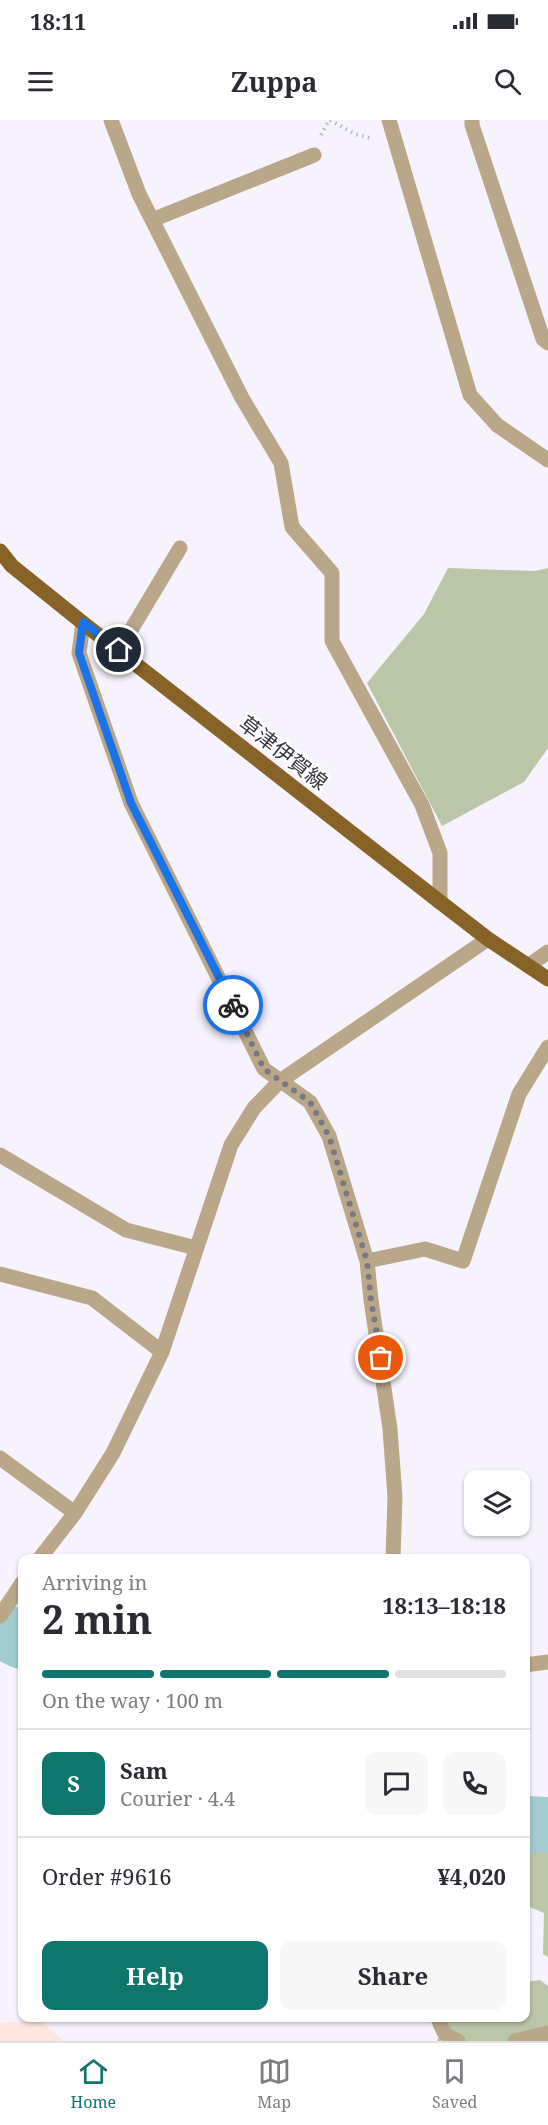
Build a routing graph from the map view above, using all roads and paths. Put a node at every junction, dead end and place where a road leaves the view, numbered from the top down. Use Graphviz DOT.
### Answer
graph roads {
  1 [pos="111,120"];
  2 [pos="330,120"];
  3 [pos="389,120"];
  4 [pos="472,120"];
  5 [pos="320,138"];
  6 [pos="375,140"];
  7 [pos="314,155"];
  8 [pos="152,220"];
  9 [pos="548,344"];
  10 [pos="548,460"];
  11 [pos="180,548"];
  12 [pos="0,551"];
  13 [pos="6,564"];
  14 [pos="83,622"];
  15 [pos="119,650"];
  16 [pos="440,902"];
  17 [pos="488,939"];
  18 [pos="548,952"];
  19 [pos="528,966"];
  20 [pos="548,979"];
  21 [pos="548,1047"];
  22 [pos="280,1081"];
  23 [pos="0,1155"];
  24 [pos="196,1248"];
  25 [pos="367,1261"];
  26 [pos="0,1274"];
  27 [pos="162,1352"];
  28 [pos="0,1458"];
  29 [pos="75,1513"];
  30 [pos="43,1554"];
  31 [pos="393,1554"];
  32 [pos="18,1589"];
  33 [pos="0,1616"];
  34 [pos="548,1662"];
  35 [pos="530,1664"];
  36 [pos="439,2022"];
  37 [pos="548,2033"];
  38 [pos="458,2041"];
  39 [pos="514,2041"];
  1 -- 8 [label="street"];
  2 -- 5 [label="path"];
  2 -- 6 [label="path"];
  3 -- 10 [label="street"];
  4 -- 9 [label="street"];
  7 -- 8 [label="street"];
  8 -- 16 [label="street"];
  11 -- 15 [label="street"];
  12 -- 13 [label="main road, 草津伊賀線"];
  13 -- 14 [label="main road, 草津伊賀線"];
  14 -- 15 [label="main road, 草津伊賀線"];
  14 -- 22 [label="street"];
  15 -- 16 [label="main road, 草津伊賀線"];
  16 -- 17 [label="main road, 草津伊賀線"];
  17 -- 19 [label="main road, 草津伊賀線"];
  17 -- 22 [label="street"];
  18 -- 19 [label="street"];
  19 -- 20 [label="main road, 草津伊賀線"];
  21 -- 25 [label="street"];
  22 -- 24 [label="street"];
  22 -- 25 [label="street"];
  23 -- 24 [label="street"];
  24 -- 27 [label="street"];
  25 -- 31 [label="street"];
  26 -- 27 [label="street"];
  27 -- 29 [label="street"];
  28 -- 29 [label="street"];
  29 -- 30 [label="street"];
  32 -- 33 [label="street"];
  34 -- 35 [label="street"];
  36 -- 38 [label="street"];
  37 -- 39 [label="street"];
}
